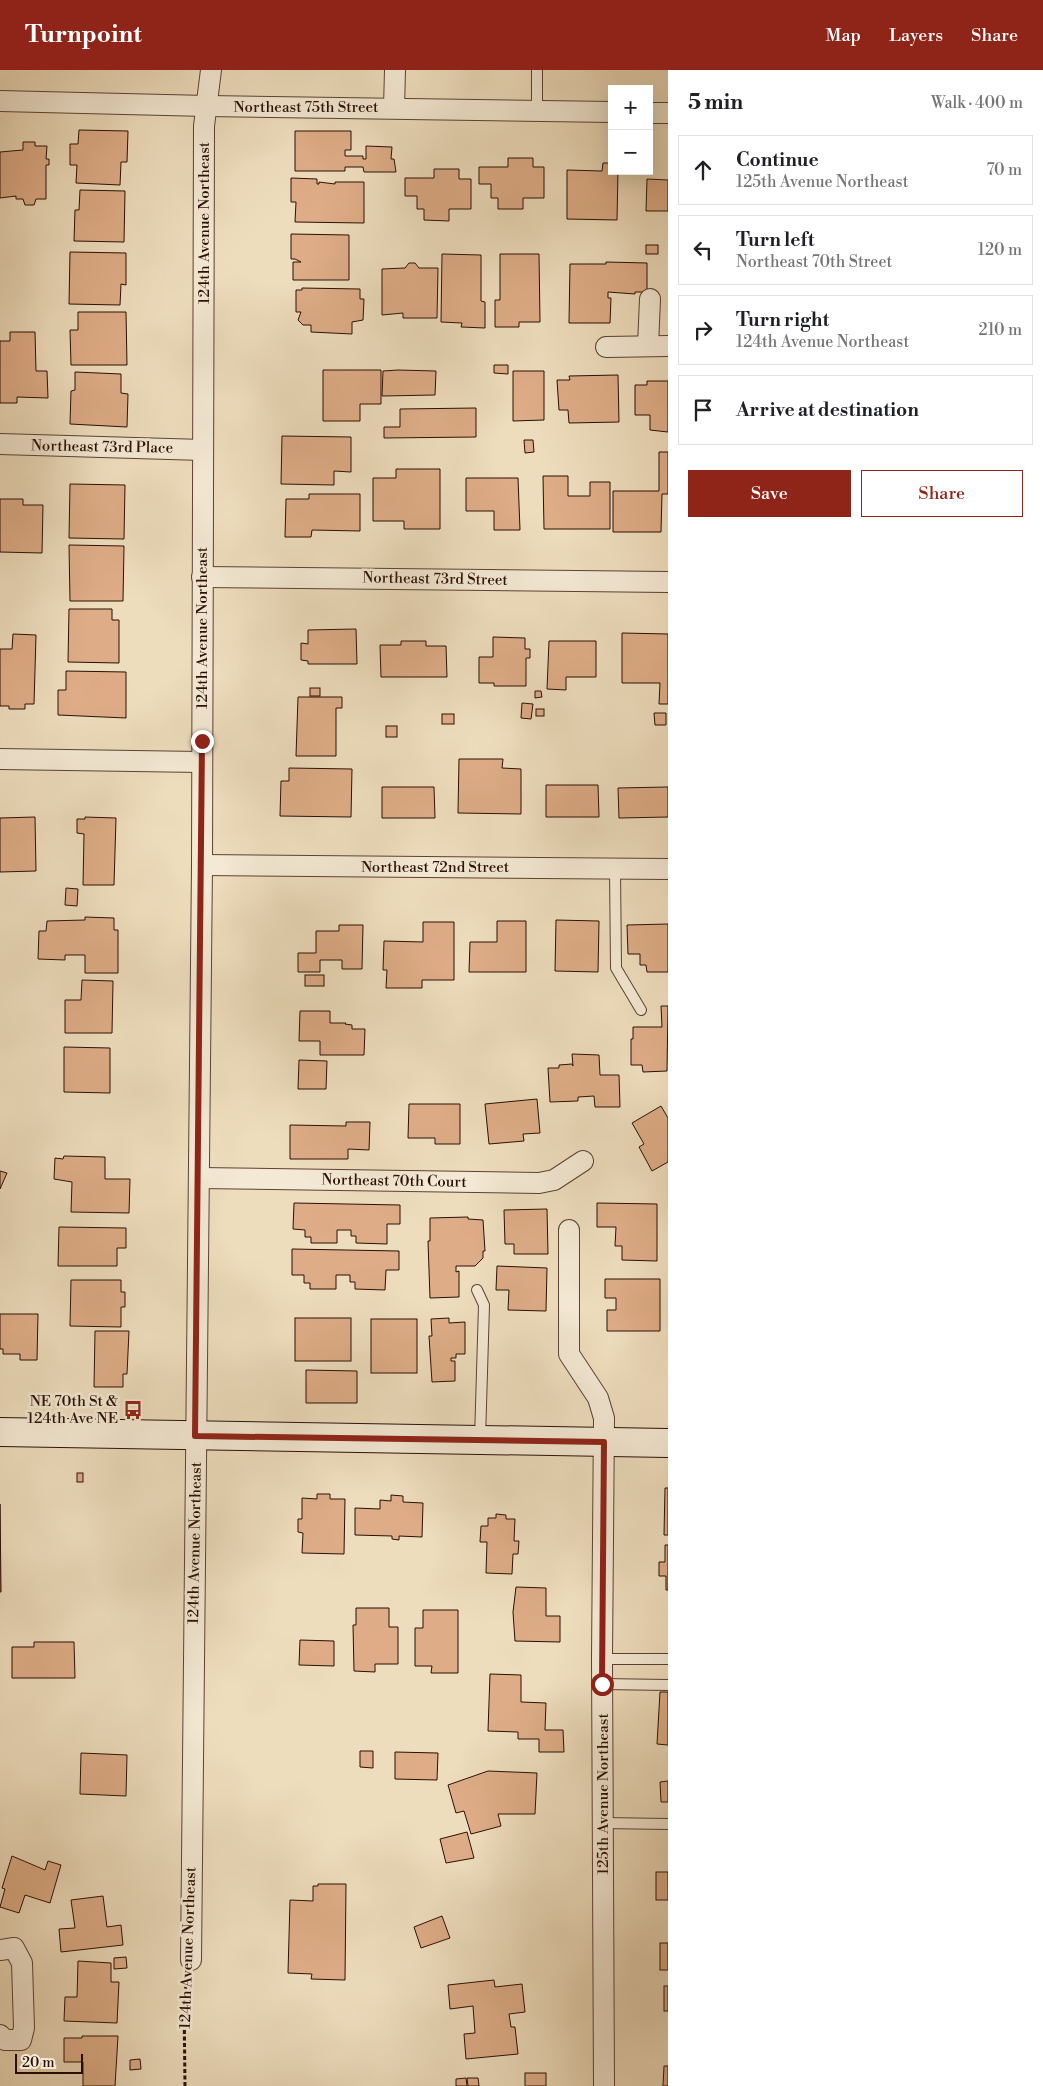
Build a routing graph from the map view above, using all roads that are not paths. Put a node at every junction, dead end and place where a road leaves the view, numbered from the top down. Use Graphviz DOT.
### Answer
graph roads {
  1 [pos="210,70"];
  2 [pos="395,70"];
  3 [pos="537,70"];
  4 [pos="0,100"];
  5 [pos="206,106"];
  6 [pos="394,108"];
  7 [pos="537,111"];
  8 [pos="608,112"];
  9 [pos="653,113"];
  10 [pos="668,113"];
  11 [pos="650,299"];
  12 [pos="658,346"];
  13 [pos="606,347"];
  14 [pos="0,444"];
  15 [pos="203,450"];
  16 [pos="202,577"];
  17 [pos="668,582"];
  18 [pos="0,759"];
  19 [pos="202,762"];
  20 [pos="202,865"];
  21 [pos="615,868"];
  22 [pos="668,868"];
  23 [pos="641,1010"];
  24 [pos="583,1161"];
  25 [pos="199,1178"];
  26 [pos="569,1230"];
  27 [pos="477,1290"];
  28 [pos="0,1432"];
  29 [pos="195,1436"];
  30 [pos="480,1440"];
  31 [pos="604,1442"];
  32 [pos="668,1443"];
  33 [pos="602,1659"];
  34 [pos="668,1659"];
  35 [pos="602,1684"];
  36 [pos="668,1685"];
  37 [pos="603,1823"];
  38 [pos="668,1824"];
  39 [pos="0,1950"];
  40 [pos="190,1960"];
  41 [pos="0,2035"];
  42 [pos="604,2086"];
  1 -- 5 [label="street, 124th Avenue Northeast"];
  2 -- 6 [label="street"];
  3 -- 7 [label="lane"];
  4 -- 5 [label="street, Northeast 75th Street"];
  5 -- 6 [label="street, Northeast 75th Street"];
  5 -- 15 [label="street, 124th Avenue Northeast"];
  6 -- 7 [label="street, Northeast 75th Street"];
  7 -- 8 [label="street, Northeast 75th Street"];
  9 -- 10 [label="street"];
  11 -- 12 [label="street"];
  12 -- 13 [label="street"];
  14 -- 15 [label="street, Northeast 73rd Place"];
  15 -- 16 [label="street, 124th Avenue Northeast"];
  16 -- 17 [label="street, Northeast 73rd Street"];
  16 -- 19 [label="street, 124th Avenue Northeast"];
  18 -- 19 [label="street"];
  19 -- 20 [label="street, 124th Avenue Northeast"];
  20 -- 21 [label="street, Northeast 72nd Street"];
  20 -- 25 [label="street, 124th Avenue Northeast"];
  21 -- 22 [label="street, Northeast 72nd Street"];
  21 -- 23 [label="lane"];
  24 -- 25 [label="street, Northeast 70th Court"];
  25 -- 29 [label="street, 124th Avenue Northeast"];
  26 -- 31 [label="street, 125th Avenue Northeast"];
  27 -- 30 [label="lane"];
  28 -- 29 [label="main road"];
  29 -- 30 [label="main road"];
  29 -- 40 [label="street, 124th Avenue Northeast"];
  30 -- 31 [label="main road"];
  31 -- 32 [label="main road"];
  31 -- 33 [label="street, 125th Avenue Northeast"];
  33 -- 34 [label="lane"];
  33 -- 35 [label="street, 125th Avenue Northeast"];
  35 -- 36 [label="lane"];
  35 -- 37 [label="street, 125th Avenue Northeast"];
  37 -- 38 [label="lane"];
  37 -- 42 [label="street, 125th Avenue Northeast"];
  39 -- 41 [label="street"];
}
